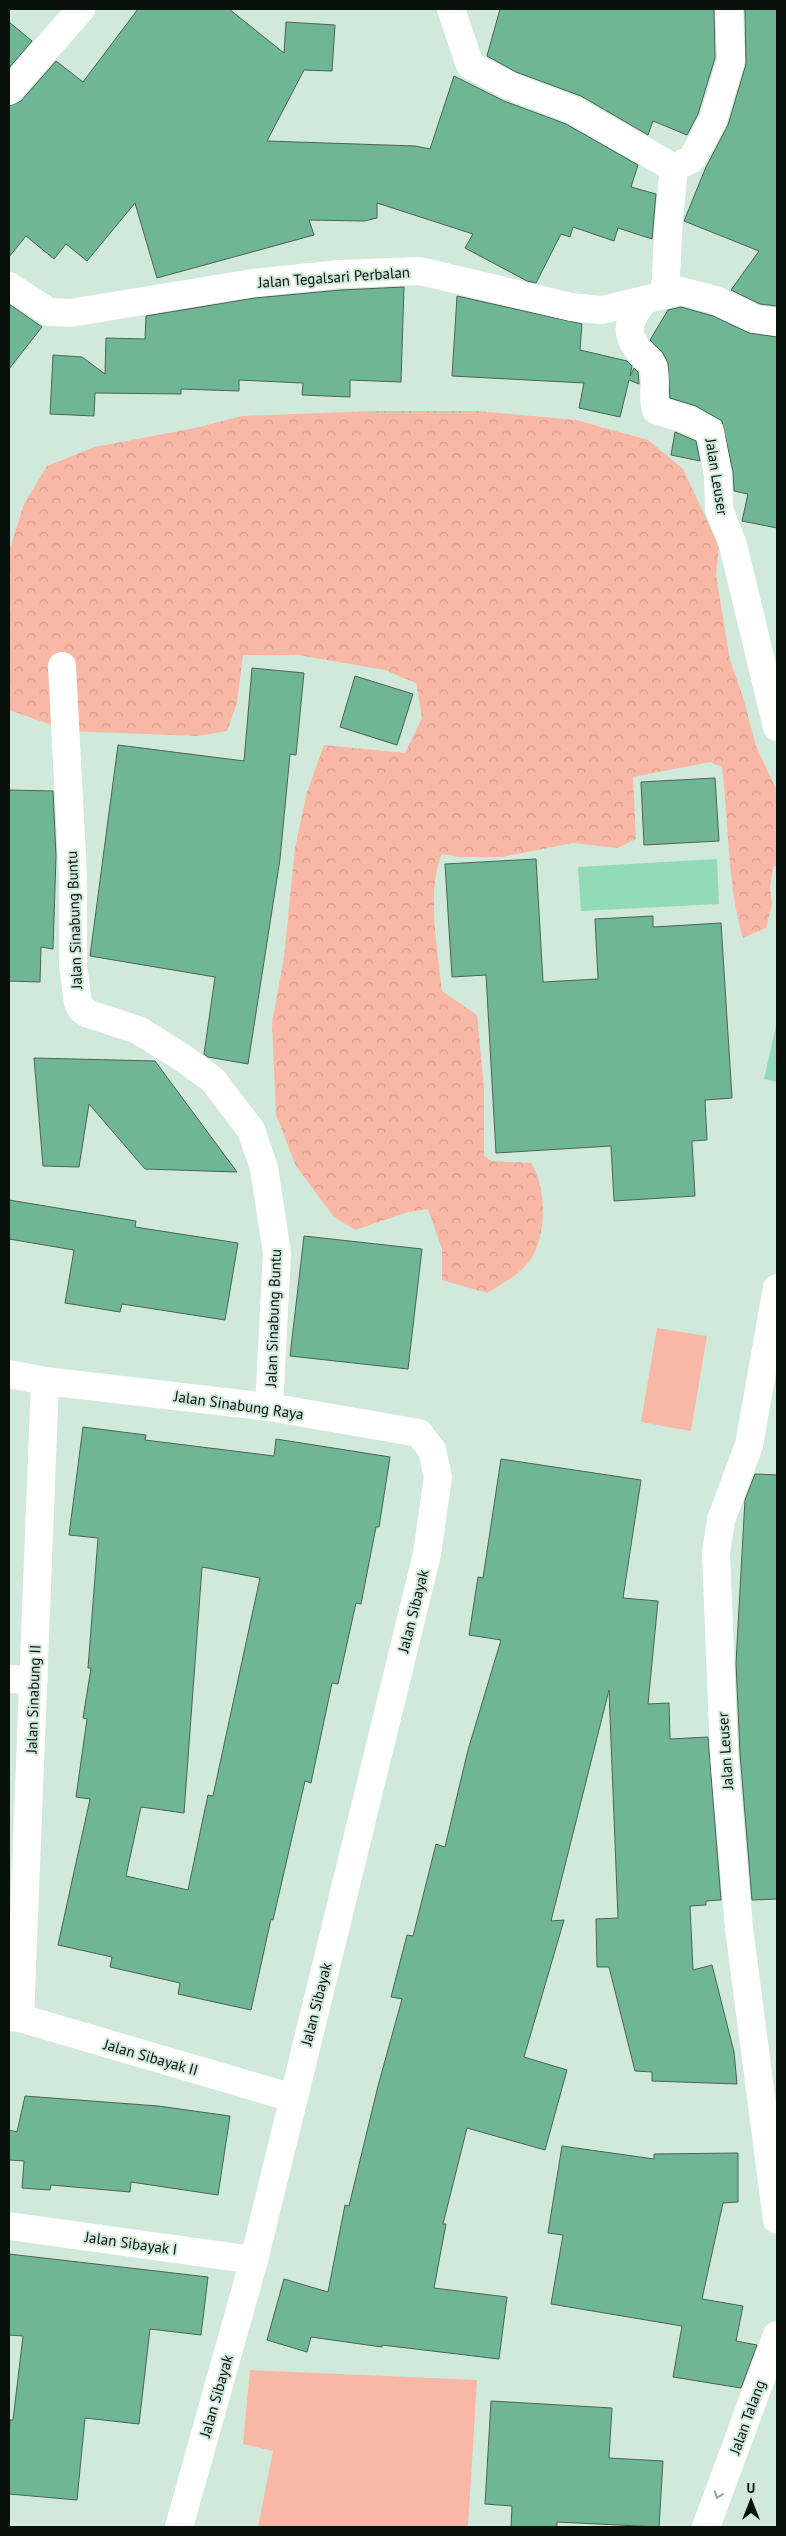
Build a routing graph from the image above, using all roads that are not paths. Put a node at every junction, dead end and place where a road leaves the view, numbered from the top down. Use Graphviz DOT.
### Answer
graph roads {
  1 [pos="81,9"];
  2 [pos="451,9"];
  3 [pos="729,9"];
  4 [pos="9,91"];
  5 [pos="674,168"];
  6 [pos="9,286"];
  7 [pos="655,297"];
  8 [pos="777,322"];
  9 [pos="62,666"];
  10 [pos="777,727"];
  11 [pos="777,1288"];
  12 [pos="9,1374"];
  13 [pos="45,1381"];
  14 [pos="269,1407"];
  15 [pos="438,1478"];
  16 [pos="21,1680"];
  17 [pos="14,2017"];
  18 [pos="293,2098"];
  19 [pos="777,2220"];
  20 [pos="9,2226"];
  21 [pos="254,2260"];
  22 [pos="777,2335"];
  23 [pos="179,2527"];
  24 [pos="706,2527"];
  1 -- 4 [label="street"];
  2 -- 5 [label="street"];
  3 -- 5 [label="street"];
  5 -- 7 [label="street"];
  6 -- 7 [label="street, Jalan Tegalsari Perbalan"];
  7 -- 8 [label="street, Jalan Tegalsari Perbalan"];
  7 -- 10 [label="street, Jalan Leuser"];
  9 -- 14 [label="street, Jalan Sinabung Buntu"];
  11 -- 19 [label="street, Jalan Leuser"];
  12 -- 13 [label="street, Jalan Sinabung Raya"];
  13 -- 14 [label="street, Jalan Sinabung Raya"];
  13 -- 16 [label="street, Jalan Sinabung II"];
  14 -- 15 [label="street, Jalan Sinabung Raya"];
  15 -- 18 [label="street, Jalan Sibayak"];
  16 -- 17 [label="street, Jalan Sinabung II"];
  17 -- 18 [label="street, Jalan Sibayak II"];
  18 -- 21 [label="street, Jalan Sibayak"];
  20 -- 21 [label="street, Jalan Sibayak I"];
  21 -- 23 [label="street, Jalan Sibayak"];
  22 -- 24 [label="street, Jalan Talang, one-way"];
}
